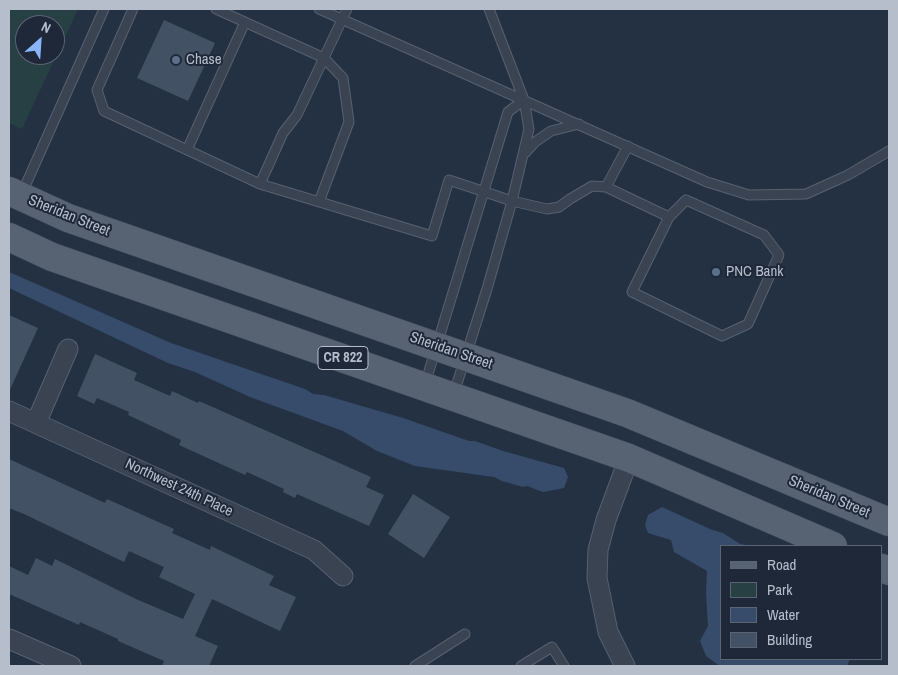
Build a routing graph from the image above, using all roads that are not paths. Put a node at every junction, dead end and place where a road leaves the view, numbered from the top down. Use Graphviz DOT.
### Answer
graph roads {
  1 [pos="104,9"];
  2 [pos="133,9"];
  3 [pos="216,9"];
  4 [pos="318,9"];
  5 [pos="347,9"];
  6 [pos="489,9"];
  7 [pos="342,19"];
  8 [pos="245,22"];
  9 [pos="324,58"];
  10 [pos="524,100"];
  11 [pos="579,124"];
  12 [pos="628,146"];
  13 [pos="187,150"];
  14 [pos="889,151"];
  15 [pos="523,155"];
  16 [pos="260,184"];
  17 [pos="606,187"];
  18 [pos="484,191"];
  19 [pos="14,194"];
  20 [pos="512,201"];
  21 [pos="318,202"];
  22 [pos="669,217"];
  23 [pos="9,237"];
  24 [pos="437,347"];
  25 [pos="68,349"];
  26 [pos="466,356"];
  27 [pos="425,386"];
  28 [pos="453,396"];
  29 [pos="9,411"];
  30 [pos="36,423"];
  31 [pos="630,458"];
  32 [pos="889,522"];
  33 [pos="831,545"];
  34 [pos="343,576"];
  35 [pos="465,634"];
  36 [pos="9,639"];
  37 [pos="40,660"];
  38 [pos="71,666"];
  39 [pos="418,666"];
  40 [pos="521,666"];
  41 [pos="564,666"];
  42 [pos="625,666"];
  1 -- 19 [label="lane"];
  2 -- 13 [label="lane"];
  3 -- 8 [label="lane"];
  4 -- 7 [label="lane"];
  5 -- 7 [label="lane"];
  6 -- 10 [label="lane"];
  7 -- 9 [label="lane"];
  7 -- 10 [label="lane"];
  8 -- 9 [label="lane"];
  8 -- 13 [label="lane"];
  9 -- 16 [label="lane"];
  9 -- 21 [label="lane"];
  10 -- 11 [label="lane"];
  10 -- 15 [label="lane"];
  10 -- 18 [label="lane"];
  11 -- 12 [label="lane"];
  11 -- 15 [label="lane"];
  12 -- 14 [label="lane"];
  12 -- 17 [label="lane"];
  13 -- 16 [label="lane"];
  15 -- 20 [label="lane"];
  16 -- 21 [label="lane"];
  17 -- 20 [label="lane"];
  17 -- 22 [label="lane"];
  18 -- 20 [label="lane"];
  18 -- 21 [label="lane"];
  18 -- 24 [label="lane"];
  19 -- 24 [label="main road, Sheridan Street"];
  20 -- 26 [label="lane"];
  22 -- 22 [label="lane"];
  23 -- 27 [label="main road, CR 822"];
  24 -- 26 [label="main road, Sheridan Street"];
  24 -- 27 [label="lane"];
  25 -- 30 [label="street"];
  26 -- 28 [label="lane"];
  26 -- 32 [label="main road, Sheridan Street"];
  27 -- 28 [label="main road, CR 822"];
  28 -- 31 [label="main road, CR 822"];
  29 -- 30 [label="street, Northwest 24th Place"];
  30 -- 34 [label="street, Northwest 24th Place"];
  31 -- 33 [label="main road, CR 822"];
  31 -- 42 [label="street"];
  35 -- 39 [label="lane"];
  36 -- 37 [label="street"];
  37 -- 38 [label="street"];
  40 -- 41 [label="lane"];
}
